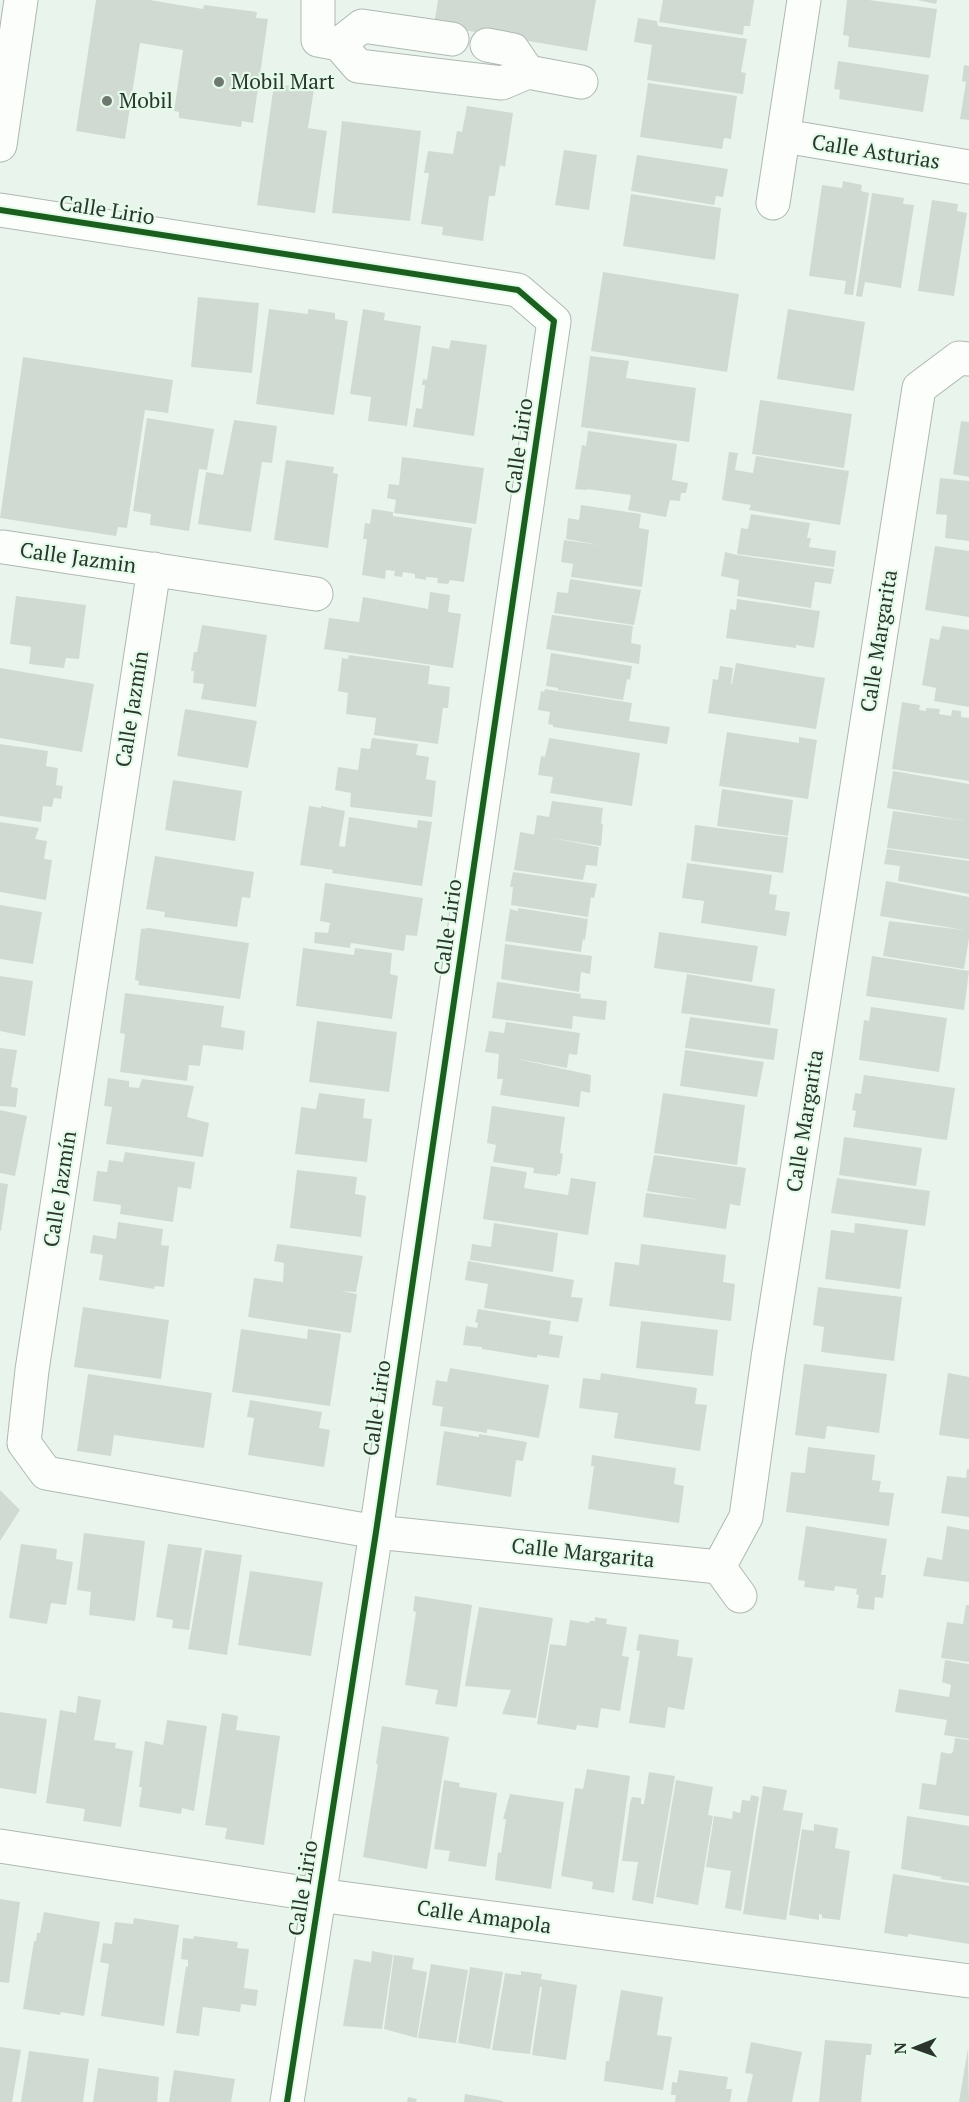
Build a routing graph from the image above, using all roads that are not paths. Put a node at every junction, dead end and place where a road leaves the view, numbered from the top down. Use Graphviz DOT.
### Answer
graph roads {
  1 [pos="21,0"];
  2 [pos="318,0"];
  3 [pos="331,0"];
  4 [pos="804,0"];
  5 [pos="453,39"];
  6 [pos="328,42"];
  7 [pos="487,45"];
  8 [pos="528,72"];
  9 [pos="581,82"];
  10 [pos="784,136"];
  11 [pos="0,145"];
  12 [pos="969,167"];
  13 [pos="773,203"];
  14 [pos="0,210"];
  15 [pos="969,359"];
  16 [pos="3,547"];
  17 [pos="153,569"];
  18 [pos="316,594"];
  19 [pos="376,1532"];
  20 [pos="719,1568"];
  21 [pos="740,1596"];
  22 [pos="0,1846"];
  23 [pos="318,1895"];
  24 [pos="969,1981"];
  25 [pos="287,2102"];
  1 -- 11 [label="street"];
  2 -- 6 [label="street"];
  3 -- 6 [label="street"];
  4 -- 10 [label="street, Calle Asturias"];
  5 -- 6 [label="street"];
  6 -- 8 [label="street"];
  7 -- 8 [label="street"];
  8 -- 9 [label="street"];
  10 -- 12 [label="street, Calle Asturias"];
  10 -- 13 [label="street, Calle Asturias"];
  14 -- 19 [label="street, Calle Lirio"];
  15 -- 20 [label="street, Calle Margarita"];
  16 -- 17 [label="street, Calle Jazmin"];
  17 -- 18 [label="street, Calle Jazmin"];
  17 -- 19 [label="street, Calle Jazmín"];
  19 -- 20 [label="street, Calle Margarita"];
  19 -- 23 [label="street, Calle Lirio"];
  20 -- 21 [label="street"];
  22 -- 23 [label="street, Calle Amapola"];
  23 -- 24 [label="street, Calle Amapola"];
  23 -- 25 [label="street, Calle Lirio"];
}
